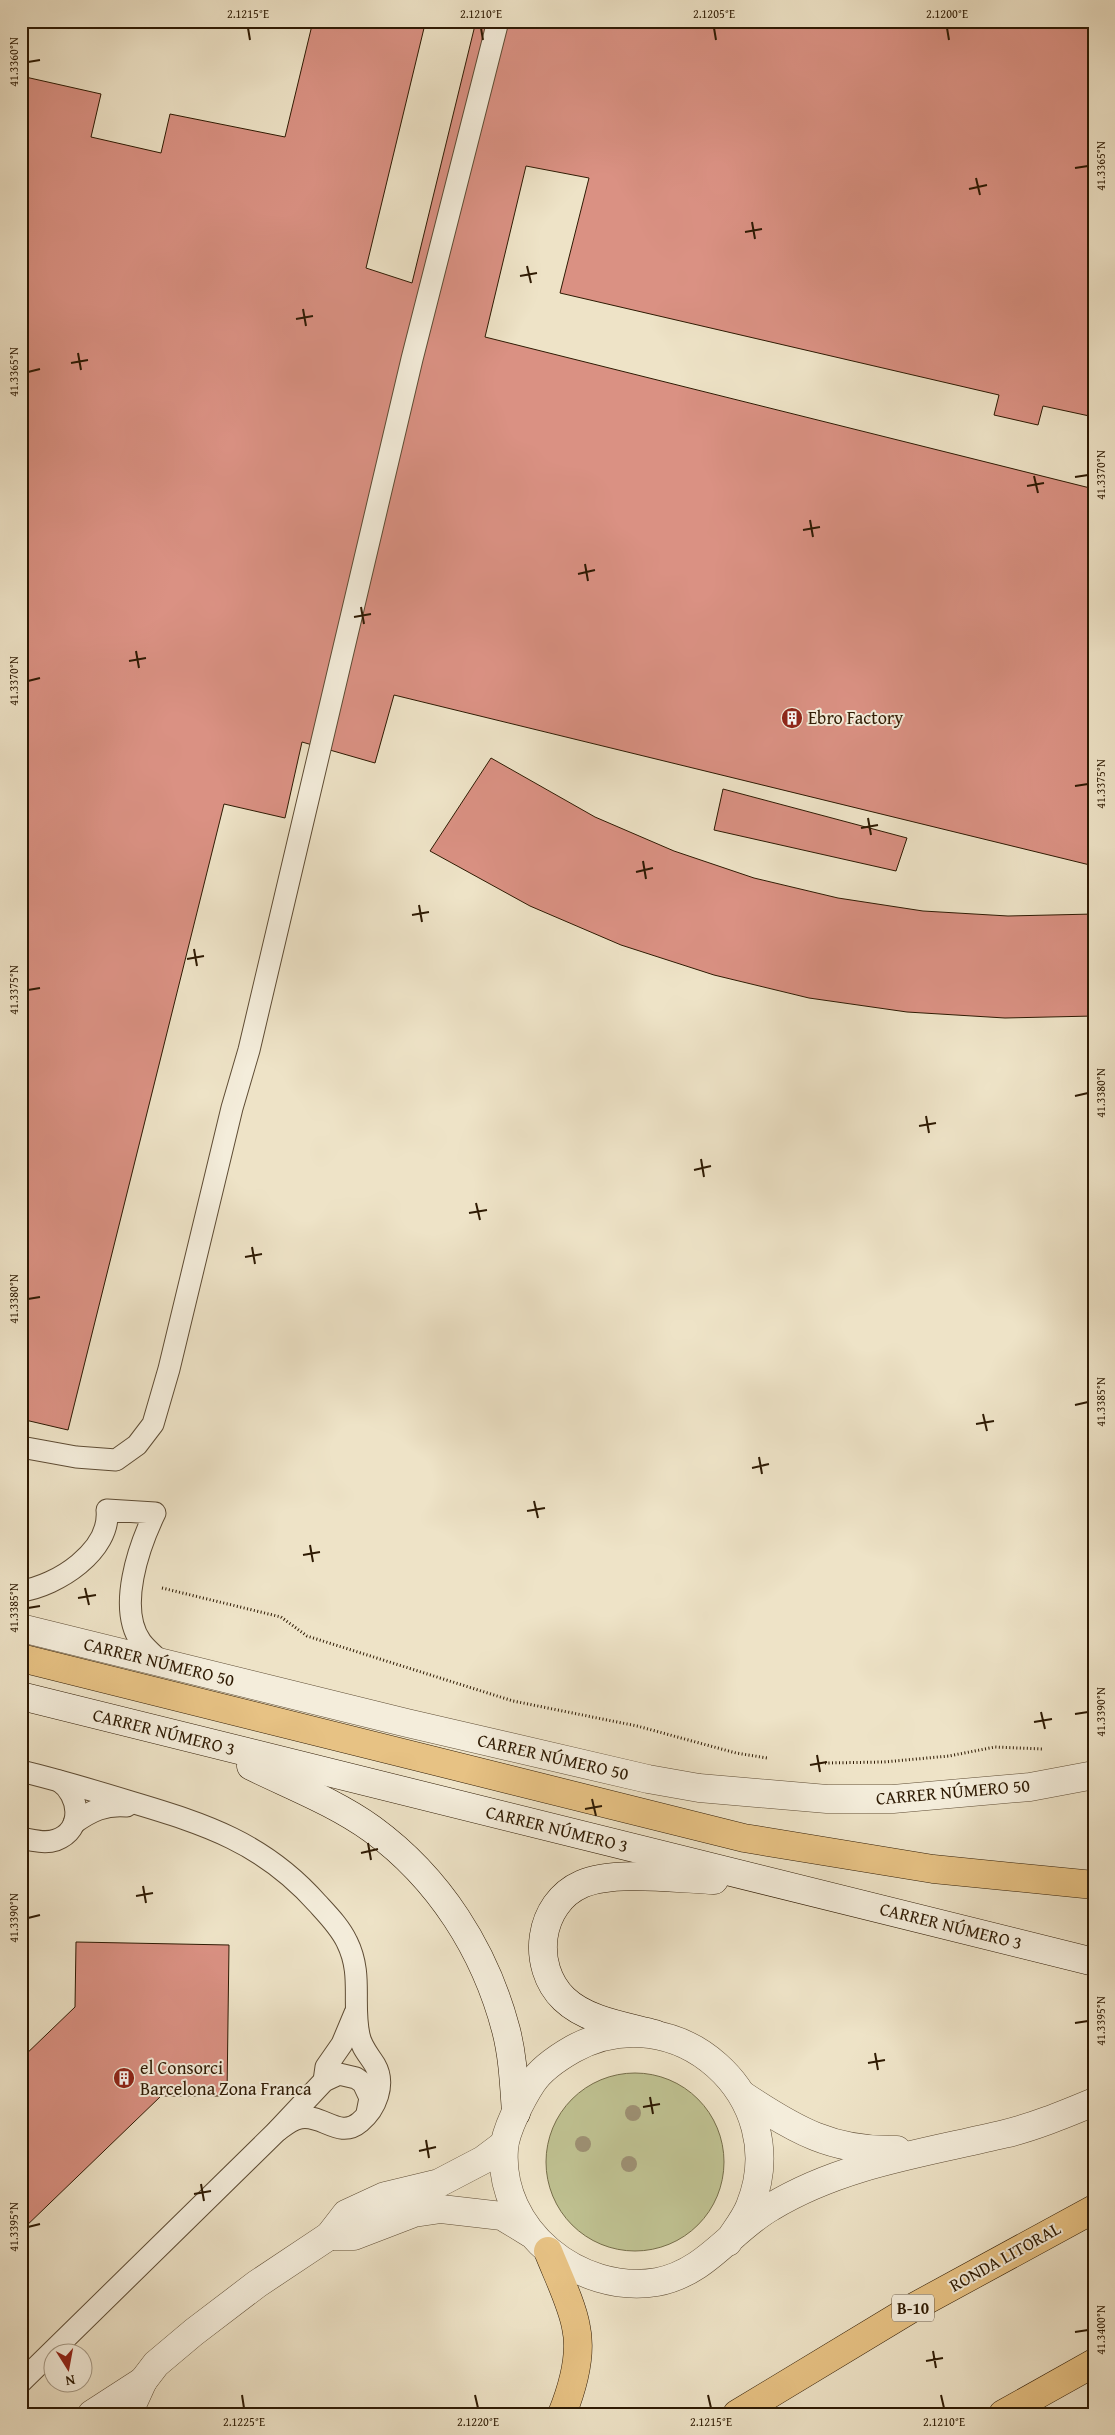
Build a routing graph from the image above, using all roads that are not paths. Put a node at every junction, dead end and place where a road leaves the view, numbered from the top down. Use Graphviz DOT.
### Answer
graph roads {
  1 [pos="498,21"];
  2 [pos="21,1447"];
  3 [pos="21,1591"];
  4 [pos="21,1628"];
  5 [pos="21,1658"];
  6 [pos="163,1664"];
  7 [pos="21,1696"];
  8 [pos="200,1742"];
  9 [pos="21,1771"];
  10 [pos="1094,1774"];
  11 [pos="59,1781"];
  12 [pos="151,1808"];
  13 [pos="74,1823"];
  14 [pos="21,1838"];
  15 [pos="768,1881"];
  16 [pos="1094,1885"];
  17 [pos="1094,1962"];
  18 [pos="356,2011"];
  19 [pos="655,2034"];
  20 [pos="321,2085"];
  21 [pos="744,2096"];
  22 [pos="1094,2102"];
  23 [pos="516,2113"];
  24 [pos="366,2115"];
  25 [pos="323,2121"];
  26 [pos="277,2131"];
  27 [pos="504,2145"];
  28 [pos="929,2149"];
  29 [pos="1094,2209"];
  30 [pos="329,2236"];
  31 [pos="539,2242"];
  32 [pos="728,2242"];
  33 [pos="1094,2363"];
  34 [pos="143,2381"];
  35 [pos="21,2382"];
  36 [pos="92,2414"];
  37 [pos="128,2414"];
  38 [pos="562,2414"];
  39 [pos="737,2414"];
  40 [pos="1003,2414"];
  1 -- 2 [label="lane"];
  3 -- 6 [label="lane"];
  4 -- 6 [label="street, CARRER NÚMERO 50"];
  5 -- 16 [label="highway"];
  6 -- 10 [label="street, CARRER NÚMERO 50"];
  7 -- 8 [label="street, CARRER NÚMERO 3"];
  8 -- 15 [label="street, CARRER NÚMERO 3"];
  8 -- 23 [label="street"];
  9 -- 11 [label="lane"];
  11 -- 12 [label="lane"];
  11 -- 13 [label="lane"];
  12 -- 13 [label="lane"];
  12 -- 18 [label="lane"];
  13 -- 14 [label="lane"];
  15 -- 17 [label="street, CARRER NÚMERO 3"];
  15 -- 19 [label="street"];
  18 -- 20 [label="lane"];
  18 -- 24 [label="lane"];
  19 -- 21 [label="street"];
  19 -- 23 [label="street"];
  20 -- 24 [label="lane"];
  20 -- 25 [label="lane"];
  20 -- 26 [label="lane"];
  21 -- 28 [label="street"];
  21 -- 32 [label="street"];
  22 -- 28 [label="street"];
  23 -- 27 [label="street"];
  24 -- 25 [label="lane"];
  25 -- 26 [label="lane"];
  26 -- 35 [label="lane"];
  27 -- 30 [label="street"];
  27 -- 31 [label="street"];
  28 -- 32 [label="street"];
  29 -- 39 [label="highway, RONDA LITORAL / B-10"];
  30 -- 31 [label="street"];
  30 -- 34 [label="street"];
  31 -- 32 [label="street"];
  31 -- 38 [label="highway"];
  33 -- 40 [label="highway"];
  34 -- 36 [label="street"];
  34 -- 37 [label="street"];
}
